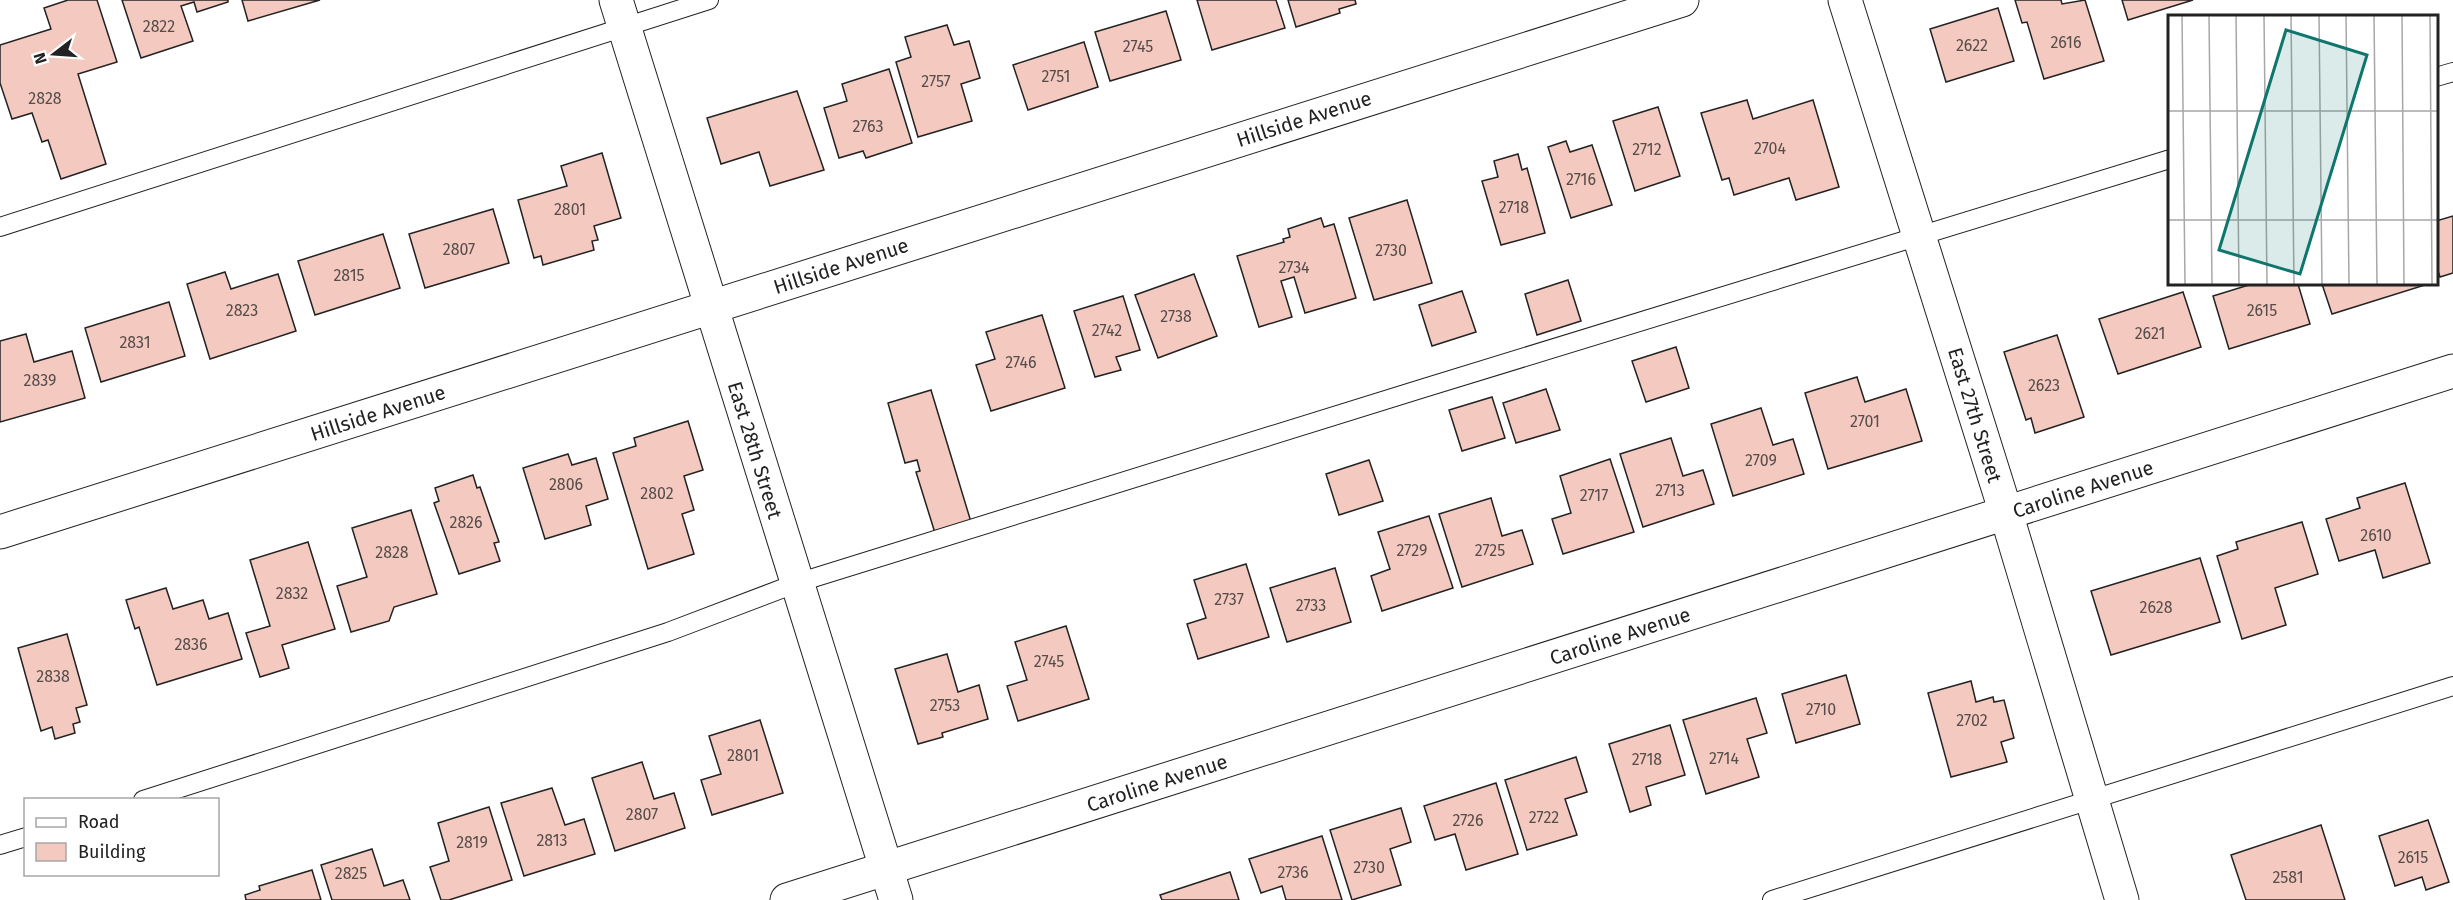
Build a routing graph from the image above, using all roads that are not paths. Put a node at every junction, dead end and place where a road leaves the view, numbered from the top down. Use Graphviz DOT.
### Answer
graph roads {
  1 [pos="709,0"];
  2 [pos="1682,0"];
  3 [pos="1845,0"];
  4 [pos="620,13"];
  5 [pos="2453,72"];
  6 [pos="2438,76"];
  7 [pos="2168,159"];
  8 [pos="0,226"];
  9 [pos="1919,236"];
  10 [pos="710,308"];
  11 [pos="2453,371"];
  12 [pos="2006,513"];
  13 [pos="0,532"];
  14 [pos="797,583"];
  15 [pos="2453,686"];
  16 [pos="148,798"];
  17 [pos="2091,799"];
  18 [pos="24,838"];
  19 [pos="0,845"];
  20 [pos="886,869"];
  21 [pos="787,900"];
  22 [pos="896,900"];
  23 [pos="1772,900"];
  24 [pos="2122,900"];
  1 -- 4 [label="lane"];
  2 -- 10 [label="street, Hillside Avenue"];
  3 -- 9 [label="street, East 27th Street"];
  4 -- 8 [label="lane"];
  4 -- 10 [label="street, East 28th Street"];
  5 -- 6 [label="lane"];
  7 -- 9 [label="lane"];
  9 -- 12 [label="street, East 27th Street"];
  9 -- 14 [label="lane"];
  10 -- 13 [label="street, Hillside Avenue"];
  10 -- 14 [label="street, East 28th Street"];
  11 -- 12 [label="street, Caroline Avenue"];
  12 -- 17 [label="street, East 27th Street"];
  12 -- 20 [label="street, Caroline Avenue"];
  14 -- 16 [label="lane"];
  14 -- 20 [label="street, East 28th Street"];
  15 -- 17 [label="lane"];
  17 -- 23 [label="lane"];
  17 -- 24 [label="street, East 27th Street"];
  18 -- 19 [label="lane"];
  20 -- 21 [label="street, Caroline Avenue"];
  20 -- 22 [label="street, East 28th Street"];
}
